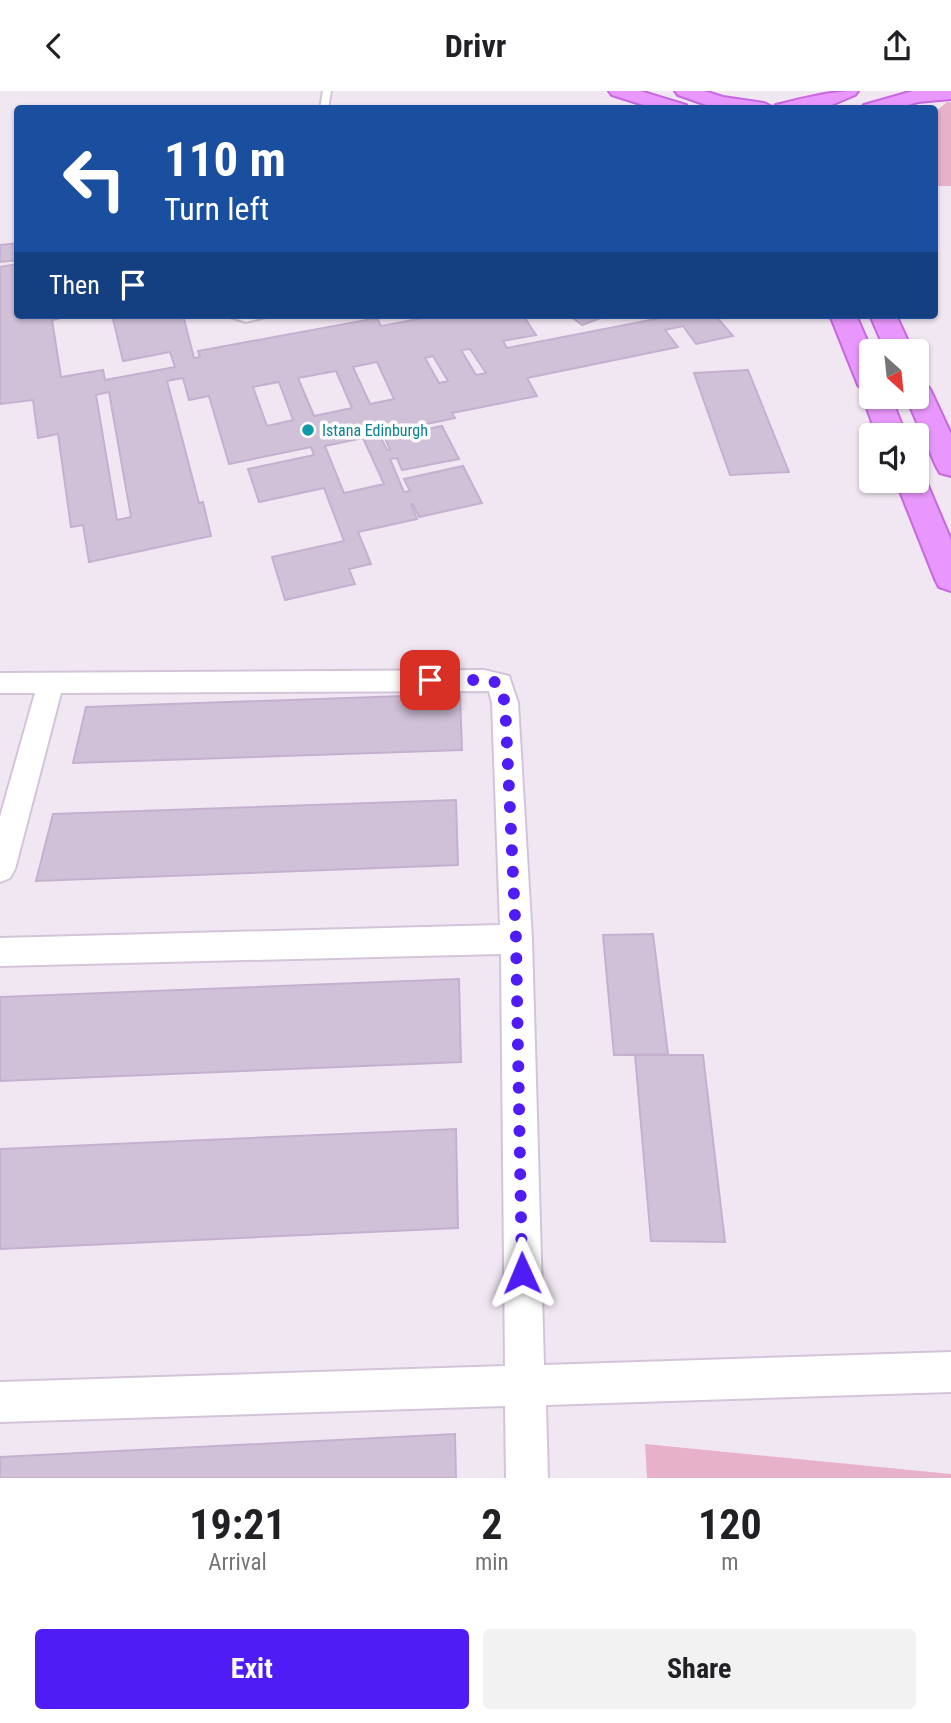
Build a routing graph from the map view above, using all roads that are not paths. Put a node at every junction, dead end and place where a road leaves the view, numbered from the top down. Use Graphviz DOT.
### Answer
graph roads {
  1 [pos="619,91"];
  2 [pos="849,91"];
  3 [pos="951,93"];
  4 [pos="683,96"];
  5 [pos="720,105"];
  6 [pos="823,105"];
  7 [pos="885,105"];
  8 [pos="845,319"];
  9 [pos="885,319"];
  10 [pos="894,339"];
  11 [pos="859,354"];
  12 [pos="925,409"];
  13 [pos="951,467"];
  14 [pos="916,493"];
  15 [pos="951,579"];
  16 [pos="0,683"];
  17 [pos="51,683"];
  18 [pos="0,869"];
  19 [pos="516,939"];
  20 [pos="0,952"];
  21 [pos="951,1372"];
  22 [pos="524,1385"];
  23 [pos="0,1402"];
  24 [pos="527,1478"];
  1 -- 4 [label="main road"];
  2 -- 6 [label="main road"];
  3 -- 7 [label="main road"];
  4 -- 5 [label="main road"];
  8 -- 11 [label="main road"];
  9 -- 10 [label="main road"];
  12 -- 13 [label="main road"];
  14 -- 15 [label="main road"];
  16 -- 17 [label="street"];
  17 -- 18 [label="street"];
  17 -- 19 [label="street"];
  19 -- 20 [label="street"];
  19 -- 22 [label="street"];
  21 -- 22 [label="street"];
  22 -- 23 [label="street"];
  22 -- 24 [label="street"];
}
